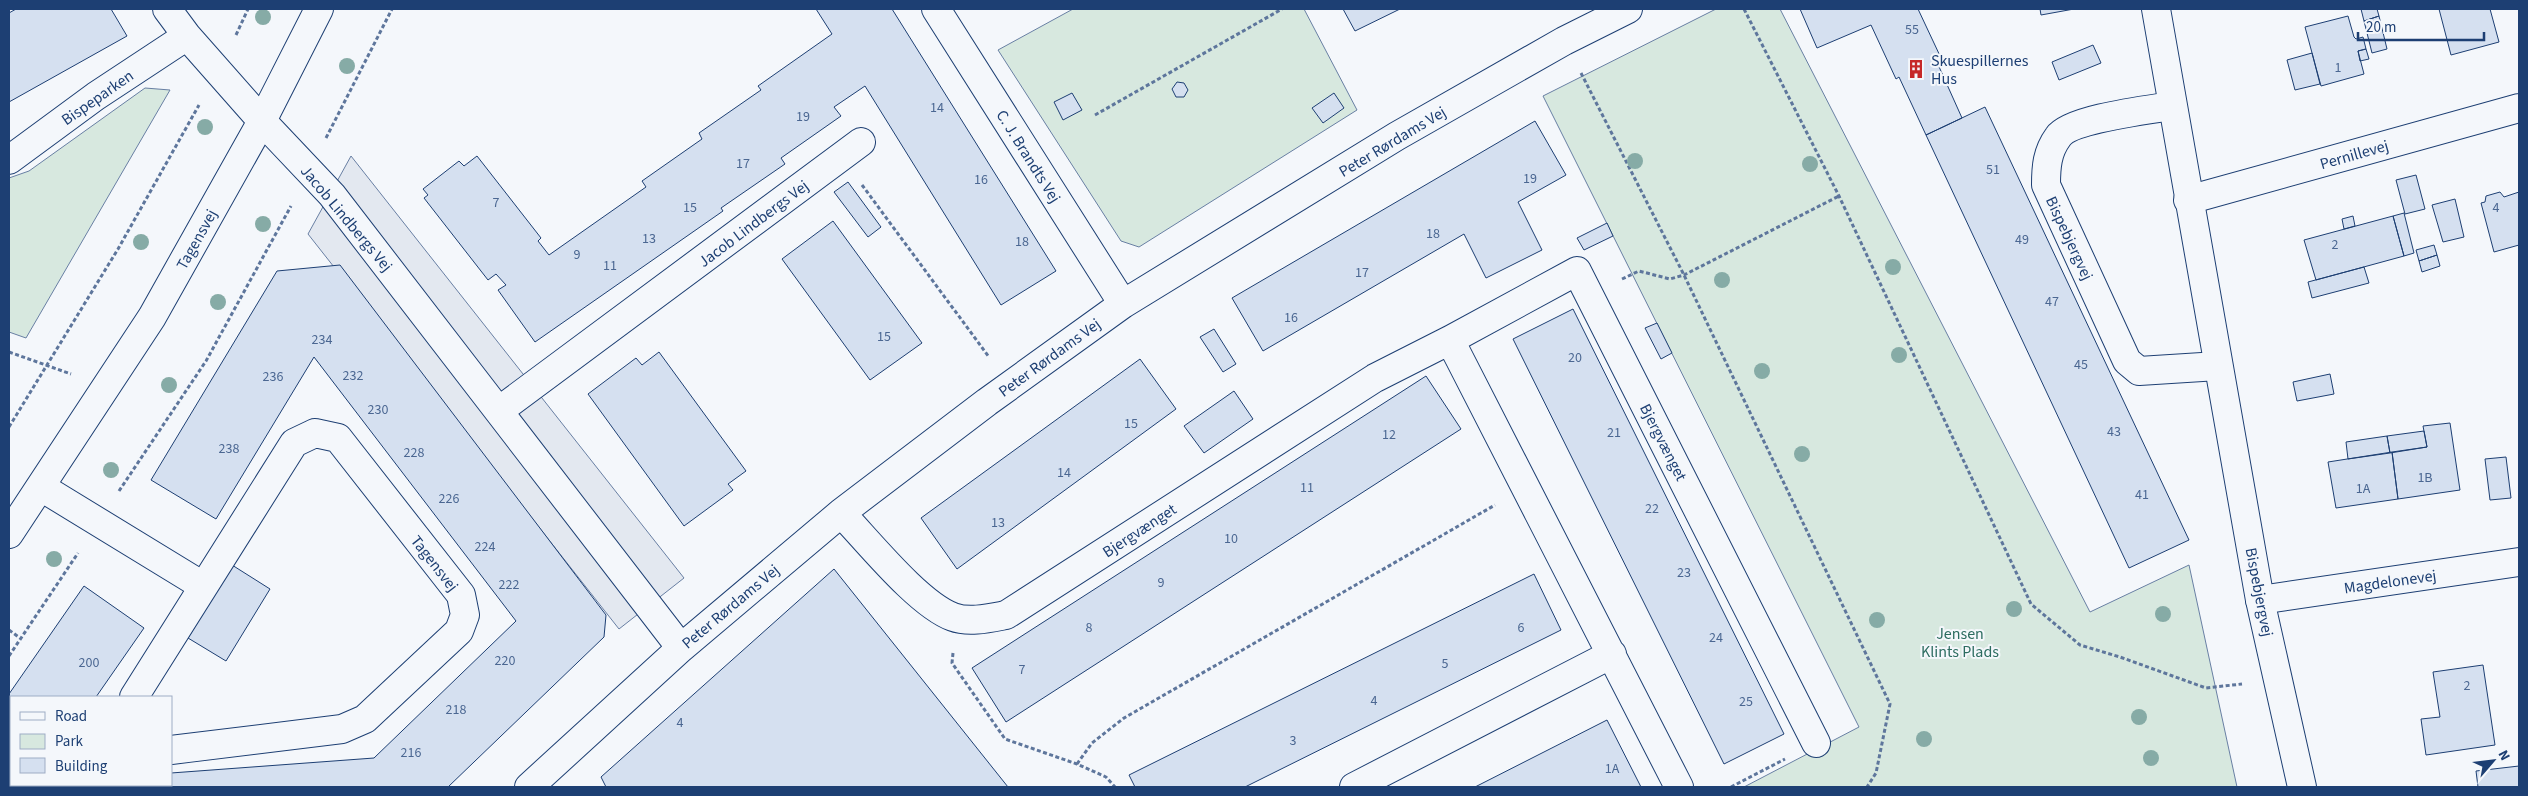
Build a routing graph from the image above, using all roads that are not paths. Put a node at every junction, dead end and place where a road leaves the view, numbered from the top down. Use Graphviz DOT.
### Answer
graph roads {
  1 [pos="167,9"];
  2 [pos="319,9"];
  3 [pos="936,9"];
  4 [pos="1628,9"];
  5 [pos="2156,9"];
  6 [pos="187,36"];
  7 [pos="2172,106"];
  8 [pos="2519,108"];
  9 [pos="262,121"];
  10 [pos="851,149"];
  11 [pos="9,160"];
  12 [pos="2188,200"];
  13 [pos="1123,304"];
  14 [pos="1450,340"];
  15 [pos="2218,366"];
  16 [pos="500,410"];
  17 [pos="41,487"];
  18 [pos="841,513"];
  19 [pos="9,534"];
  20 [pos="2519,562"];
  21 [pos="204,586"];
  22 [pos="2260,600"];
  23 [pos="681,648"];
  24 [pos="1612,654"];
  25 [pos="135,696"];
  26 [pos="1816,743"];
  27 [pos="172,750"];
  28 [pos="529,787"];
  29 [pos="1354,787"];
  30 [pos="1679,787"];
  31 [pos="2302,787"];
  1 -- 6 [label="street, Jacob Lindbergs Vej"];
  2 -- 9 [label="street, Tagensvej"];
  3 -- 13 [label="street, C. J. Brandts Vej"];
  4 -- 13 [label="street, Peter Rørdams Vej"];
  5 -- 7 [label="street, Bispebjergvej"];
  6 -- 9 [label="street, Jacob Lindbergs Vej"];
  6 -- 11 [label="street, Bispeparken"];
  7 -- 12 [label="street, Bispebjergvej"];
  7 -- 15 [label="street, Bispebjergvej"];
  8 -- 12 [label="street, Pernillevej"];
  9 -- 16 [label="street, Jacob Lindbergs Vej"];
  9 -- 17 [label="street, Tagensvej"];
  10 -- 16 [label="street, Jacob Lindbergs Vej"];
  12 -- 15 [label="street, Bispebjergvej"];
  13 -- 18 [label="street, Peter Rørdams Vej"];
  14 -- 18 [label="street, Bjergvænget"];
  14 -- 24 [label="street"];
  14 -- 26 [label="street, Bjergvænget"];
  15 -- 22 [label="street, Bispebjergvej"];
  16 -- 23 [label="street, Jacob Lindbergs Vej"];
  17 -- 19 [label="street, Tagensvej"];
  17 -- 21 [label="street"];
  18 -- 23 [label="street, Peter Rørdams Vej"];
  20 -- 22 [label="street, Magdelonevej"];
  21 -- 25 [label="street, Tagensvej"];
  21 -- 27 [label="street, Tagensvej"];
  22 -- 31 [label="street, Bispebjergvej"];
  23 -- 28 [label="street, Peter Rørdams Vej"];
  24 -- 29 [label="street"];
  24 -- 30 [label="street"];
}
